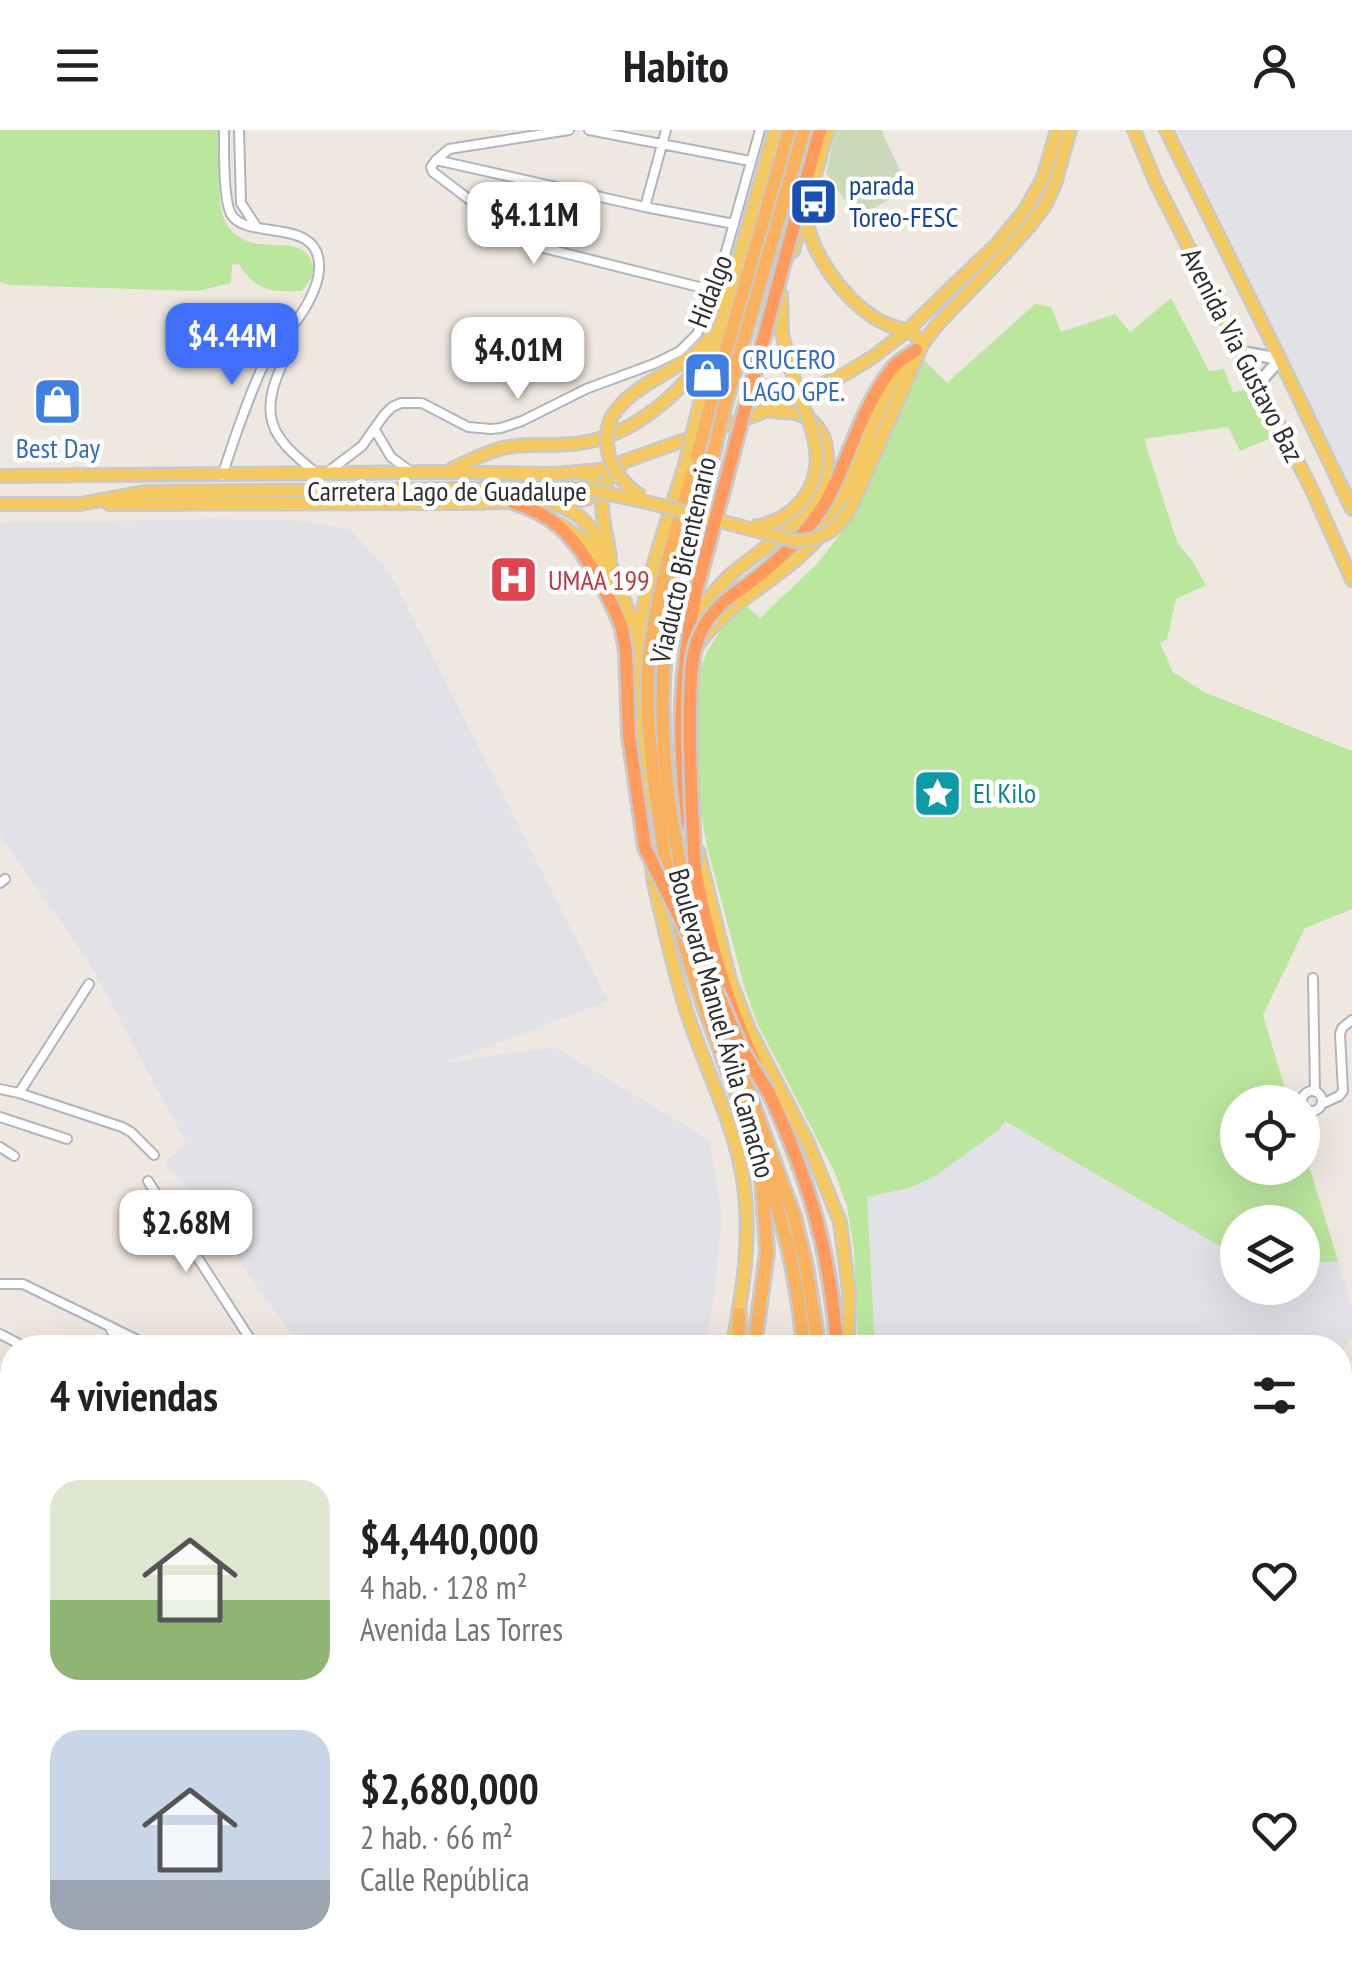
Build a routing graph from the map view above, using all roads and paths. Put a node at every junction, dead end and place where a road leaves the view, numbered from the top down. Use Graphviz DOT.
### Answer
graph roads {
  1 [pos="224,130"];
  2 [pos="239,130"];
  3 [pos="569,130"];
  4 [pos="589,130"];
  5 [pos="666,130"];
  6 [pos="760,130"];
  7 [pos="775,130"];
  8 [pos="789,130"];
  9 [pos="804,130"];
  10 [pos="820,130"];
  11 [pos="828,130"];
  12 [pos="1058,130"];
  13 [pos="1070,130"];
  14 [pos="1134,130"];
  15 [pos="1166,130"];
  16 [pos="536,132"];
  17 [pos="661,144"];
  18 [pos="436,160"];
  19 [pos="750,161"];
  20 [pos="1049,181"];
  21 [pos="1034,196"];
  22 [pos="1046,204"];
  23 [pos="803,205"];
  24 [pos="644,207"];
  25 [pos="734,224"];
  26 [pos="256,226"];
  27 [pos="714,291"];
  28 [pos="781,294"];
  29 [pos="721,321"];
  30 [pos="909,329"];
  31 [pos="288,331"];
  32 [pos="715,344"];
  33 [pos="920,347"];
  34 [pos="1241,352"];
  35 [pos="1280,359"];
  36 [pos="1258,384"];
  37 [pos="758,414"];
  38 [pos="702,417"];
  39 [pos="811,420"];
  40 [pos="375,430"];
  41 [pos="632,458"];
  42 [pos="691,460"];
  43 [pos="444,472"];
  44 [pos="582,473"];
  45 [pos="321,474"];
  46 [pos="414,474"];
  47 [pos="838,475"];
  48 [pos="0,476"];
  49 [pos="222,476"];
  50 [pos="512,502"];
  51 [pos="543,502"];
  52 [pos="0,504"];
  53 [pos="80,504"];
  54 [pos="655,504"];
  55 [pos="1352,509"];
  56 [pos="557,524"];
  57 [pos="744,527"];
  58 [pos="592,551"];
  59 [pos="610,567"];
  60 [pos="1352,580"];
  61 [pos="602,584"];
  62 [pos="694,620"];
  63 [pos="628,629"];
  64 [pos="636,644"];
  65 [pos="688,662"];
  66 [pos="695,869"];
  67 [pos="1313,978"];
  68 [pos="89,984"];
  69 [pos="1352,1020"];
  70 [pos="1315,1085"];
  71 [pos="0,1089"];
  72 [pos="19,1092"];
  73 [pos="769,1094"];
  74 [pos="1320,1095"];
  75 [pos="1322,1104"];
  76 [pos="0,1117"];
  77 [pos="67,1138"];
  78 [pos="0,1147"];
  79 [pos="758,1154"];
  80 [pos="154,1155"];
  81 [pos="14,1156"];
  82 [pos="148,1181"];
  83 [pos="1,1283"];
  84 [pos="739,1314"];
  85 [pos="109,1328"];
  86 [pos="114,1335"];
  87 [pos="125,1335"];
  88 [pos="248,1335"];
  89 [pos="737,1335"];
  90 [pos="756,1335"];
  91 [pos="802,1335"];
  92 [pos="816,1335"];
  93 [pos="837,1335"];
  94 [pos="848,1335"];
  1 -- 26 [label="street"];
  2 -- 26 [label="street"];
  3 -- 16 [label="street"];
  4 -- 17 [label="street"];
  5 -- 17 [label="street"];
  6 -- 19 [label="street, Hidalgo"];
  7 -- 29 [label="main road"];
  8 -- 38 [label="highway"];
  9 -- 92 [label="highway, Boulevard Manuel Ávila Camacho, bridge"];
  10 -- 23 [label="highway, Viaducto Bicentenario"];
  11 -- 23 [label="main road, Boulevard Manuel Ávila Camacho"];
  12 -- 20 [label="main road, Carretera Lago de Guadalupe"];
  13 -- 20 [label="main road, Carretera Lago de Guadalupe"];
  14 -- 34 [label="main road, Avenida Via Gustavo Baz"];
  15 -- 35 [label="main road, Avenida Via Gustavo Baz"];
  16 -- 18 [label="street"];
  17 -- 19 [label="street"];
  17 -- 24 [label="street"];
  18 -- 24 [label="street"];
  18 -- 27 [label="street"];
  19 -- 25 [label="street, Hidalgo"];
  20 -- 21 [label="main road, Carretera Lago de Guadalupe"];
  20 -- 22 [label="main road, Carretera Lago de Guadalupe"];
  21 -- 22 [label="main road"];
  21 -- 30 [label="main road, Carretera Lago de Guadalupe"];
  22 -- 33 [label="main road, Carretera Lago de Guadalupe"];
  23 -- 28 [label="main road, Boulevard Manuel Ávila Camacho"];
  23 -- 30 [label="main road"];
  23 -- 66 [label="highway, Viaducto Bicentenario, bridge"];
  24 -- 25 [label="street"];
  25 -- 27 [label="street, Hidalgo"];
  26 -- 31 [label="street"];
  27 -- 40 [label="street, Hidalgo"];
  28 -- 57 [label="main road, bridge"];
  28 -- 62 [label="main road, Boulevard Manuel Ávila Camacho, bridge"];
  29 -- 32 [label="main road"];
  29 -- 54 [label="main road, bridge"];
  30 -- 33 [label="main road"];
  30 -- 37 [label="main road, Carretera Lago de Guadalupe"];
  31 -- 45 [label="street"];
  31 -- 49 [label="street"];
  32 -- 38 [label="main road"];
  32 -- 43 [label="main road"];
  33 -- 47 [label="highway"];
  33 -- 57 [label="main road, Carretera Lago de Guadalupe, bridge"];
  33 -- 65 [label="main road"];
  34 -- 35 [label="main road"];
  34 -- 36 [label="main road, Avenida Via Gustavo Baz"];
  35 -- 36 [label="main road"];
  35 -- 55 [label="main road, Avenida Via Gustavo Baz"];
  36 -- 60 [label="main road, Avenida Via Gustavo Baz"];
  37 -- 39 [label="main road"];
  37 -- 41 [label="main road, Carretera Lago de Guadalupe"];
  38 -- 42 [label="highway, bridge"];
  39 -- 47 [label="main road"];
  39 -- 62 [label="main road"];
  40 -- 45 [label="street, Hidalgo"];
  40 -- 46 [label="street"];
  41 -- 44 [label="main road, Carretera Lago de Guadalupe"];
  41 -- 59 [label="main road"];
  42 -- 64 [label="main road, Boulevard Manuel Ávila Camacho"];
  42 -- 79 [label="highway, Boulevard Manuel Ávila Camacho"];
  43 -- 44 [label="main road, Carretera Lago de Guadalupe"];
  43 -- 46 [label="main road, Carretera Lago de Guadalupe"];
  44 -- 51 [label="main road"];
  45 -- 46 [label="main road, Carretera Lago de Guadalupe"];
  45 -- 49 [label="main road, Carretera Lago de Guadalupe"];
  47 -- 66 [label="highway, bridge"];
  48 -- 49 [label="main road, Carretera Lago de Guadalupe"];
  50 -- 51 [label="main road"];
  50 -- 53 [label="main road"];
  50 -- 56 [label="highway"];
  51 -- 59 [label="main road"];
  52 -- 53 [label="main road, Carretera Lago de Guadalupe"];
  53 -- 54 [label="main road, Carretera Lago de Guadalupe, bridge"];
  54 -- 57 [label="main road, Carretera Lago de Guadalupe, bridge"];
  56 -- 58 [label="main road"];
  56 -- 61 [label="highway"];
  58 -- 61 [label="highway"];
  58 -- 63 [label="main road"];
  59 -- 63 [label="main road"];
  61 -- 63 [label="highway"];
  62 -- 65 [label="main road, Boulevard Manuel Ávila Camacho"];
  63 -- 64 [label="main road"];
  63 -- 73 [label="highway, bridge"];
  64 -- 84 [label="main road, Boulevard Manuel Ávila Camacho"];
  65 -- 94 [label="main road, Boulevard Manuel Ávila Camacho"];
  66 -- 73 [label="highway, Viaducto Bicentenario, bridge"];
  67 -- 70 [label="street"];
  68 -- 72 [label="street"];
  69 -- 75 [label="street"];
  71 -- 72 [label="street"];
  72 -- 80 [label="street"];
  73 -- 93 [label="highway, Viaducto Bicentenario"];
  74 -- 75 [label="street"];
  76 -- 77 [label="street"];
  78 -- 81 [label="street"];
  79 -- 90 [label="highway"];
  79 -- 91 [label="highway, Boulevard Manuel Ávila Camacho"];
  82 -- 88 [label="street"];
  83 -- 85 [label="street"];
  84 -- 89 [label="highway"];
  85 -- 86 [label="street"];
  85 -- 87 [label="street"];
}
